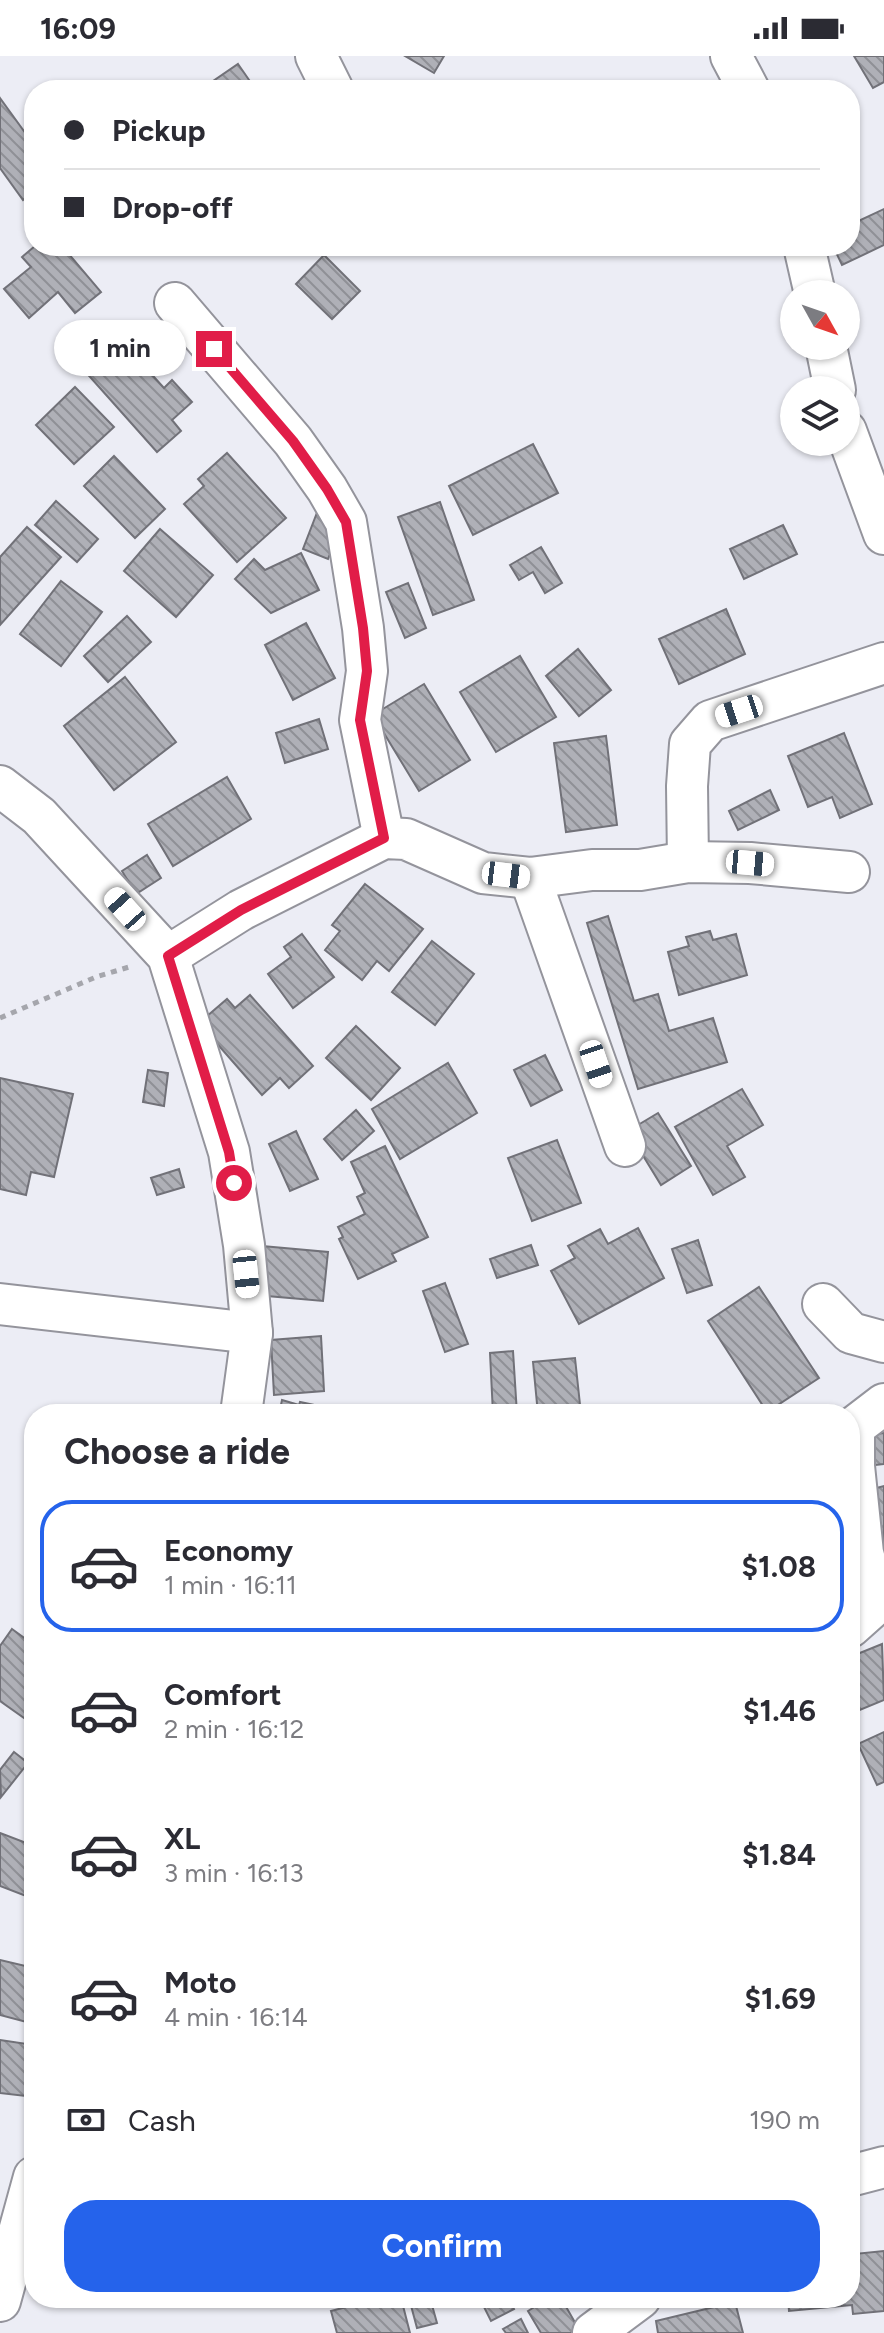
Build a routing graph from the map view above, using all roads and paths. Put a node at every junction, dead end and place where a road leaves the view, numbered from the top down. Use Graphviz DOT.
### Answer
graph roads {
  1 [pos="316,56"];
  2 [pos="731,56"];
  3 [pos="328,80"];
  4 [pos="744,80"];
  5 [pos="806,256"];
  6 [pos="812,280"];
  7 [pos="175,303"];
  8 [pos="855,456"];
  9 [pos="884,534"];
  10 [pos="884,663"];
  11 [pos="0,786"];
  12 [pos="384,838"];
  13 [pos="688,862"];
  14 [pos="849,872"];
  15 [pos="530,878"];
  16 [pos="168,956"];
  17 [pos="0,1018"];
  18 [pos="625,1146"];
  19 [pos="0,1304"];
  20 [pos="823,1304"];
  21 [pos="252,1333"];
  22 [pos="884,1342"];
  23 [pos="242,1404"];
  24 [pos="884,1404"];
  25 [pos="860,1422"];
  26 [pos="860,1524"];
  27 [pos="860,1618"];
  28 [pos="884,2167"];
  29 [pos="860,2173"];
  30 [pos="24,2213"];
  31 [pos="0,2301"];
  32 [pos="627,2308"];
  33 [pos="593,2333"];
  1 -- 3 [label="street"];
  2 -- 4 [label="street"];
  5 -- 6 [label="street"];
  7 -- 12 [label="street"];
  8 -- 9 [label="street"];
  10 -- 13 [label="street"];
  11 -- 16 [label="street"];
  12 -- 15 [label="street"];
  12 -- 16 [label="street"];
  13 -- 14 [label="street"];
  13 -- 15 [label="street"];
  15 -- 18 [label="street"];
  16 -- 17 [label="path"];
  16 -- 21 [label="street"];
  19 -- 21 [label="street"];
  20 -- 22 [label="street"];
  21 -- 23 [label="street"];
  24 -- 25 [label="street"];
  26 -- 27 [label="street"];
  28 -- 29 [label="street"];
  30 -- 31 [label="street"];
  32 -- 33 [label="street"];
}
